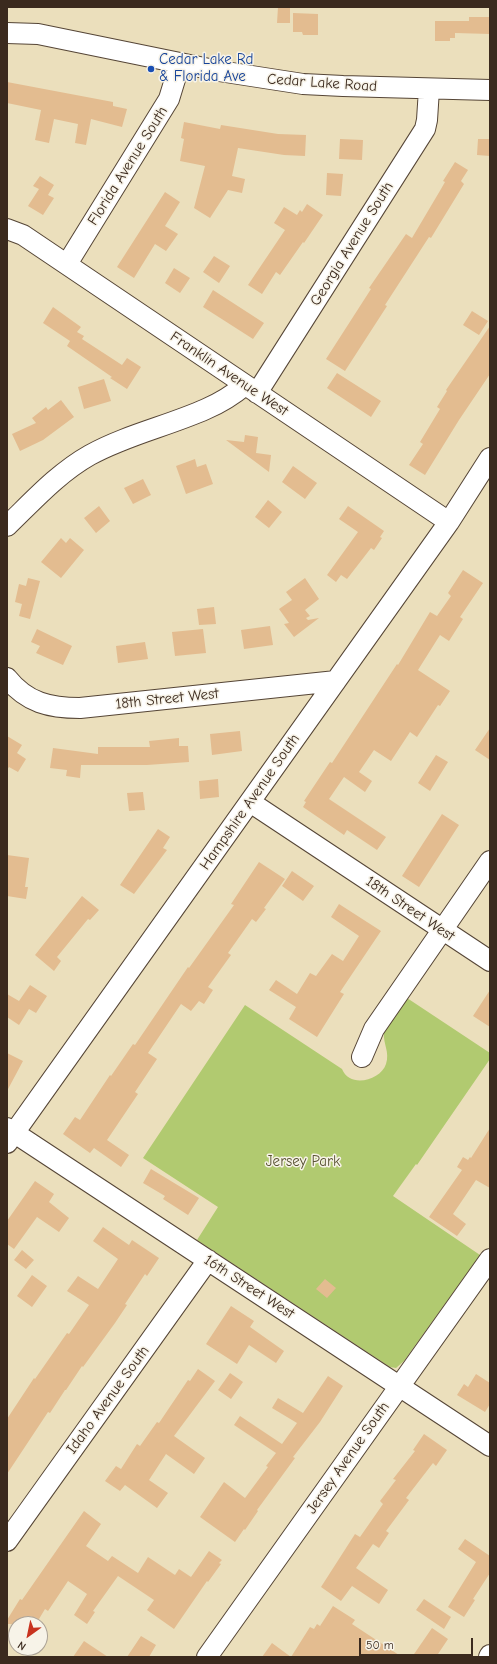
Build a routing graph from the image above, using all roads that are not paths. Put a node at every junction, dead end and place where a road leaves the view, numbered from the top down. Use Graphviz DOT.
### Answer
graph roads {
  1 [pos="7,22"];
  2 [pos="7,33"];
  3 [pos="38,34"];
  4 [pos="180,63"];
  5 [pos="429,89"];
  6 [pos="490,90"];
  7 [pos="7,229"];
  8 [pos="67,264"];
  9 [pos="251,389"];
  10 [pos="490,458"];
  11 [pos="449,522"];
  12 [pos="7,526"];
  13 [pos="7,678"];
  14 [pos="336,681"];
  15 [pos="250,802"];
  16 [pos="490,861"];
  17 [pos="442,930"];
  18 [pos="490,961"];
  19 [pos="362,1057"];
  20 [pos="9,1135"];
  21 [pos="490,1259"];
  22 [pos="208,1260"];
  23 [pos="399,1386"];
  24 [pos="490,1446"];
  25 [pos="7,1540"];
  26 [pos="207,1657"];
  1 -- 3 [label="street, Cedar Lake Road"];
  2 -- 3 [label="street, Cedar Lake Road"];
  3 -- 4 [label="street, Cedar Lake Road"];
  4 -- 5 [label="street, Cedar Lake Road"];
  4 -- 8 [label="street, Florida Avenue South"];
  5 -- 6 [label="street, Cedar Lake Road"];
  5 -- 9 [label="street, Georgia Avenue South"];
  7 -- 8 [label="street, Franklin Avenue West"];
  8 -- 9 [label="street, Franklin Avenue West"];
  9 -- 11 [label="street, Franklin Avenue West"];
  9 -- 12 [label="street, Georgia Avenue South"];
  10 -- 11 [label="street, Hampshire Avenue South"];
  11 -- 14 [label="street, Hampshire Avenue South"];
  13 -- 14 [label="street, 18th Street West"];
  14 -- 15 [label="street, Hampshire Avenue South"];
  15 -- 17 [label="street, 18th Street West"];
  15 -- 20 [label="street, Hampshire Avenue South"];
  16 -- 17 [label="street"];
  17 -- 18 [label="street, 18th Street West"];
  17 -- 19 [label="street"];
  20 -- 22 [label="street, 16th Street West"];
  21 -- 23 [label="street, Jersey Avenue South"];
  22 -- 23 [label="street, 16th Street West"];
  22 -- 25 [label="street, Idaho Avenue South"];
  23 -- 24 [label="street, 16th Street West"];
  23 -- 26 [label="street, Jersey Avenue South"];
}
